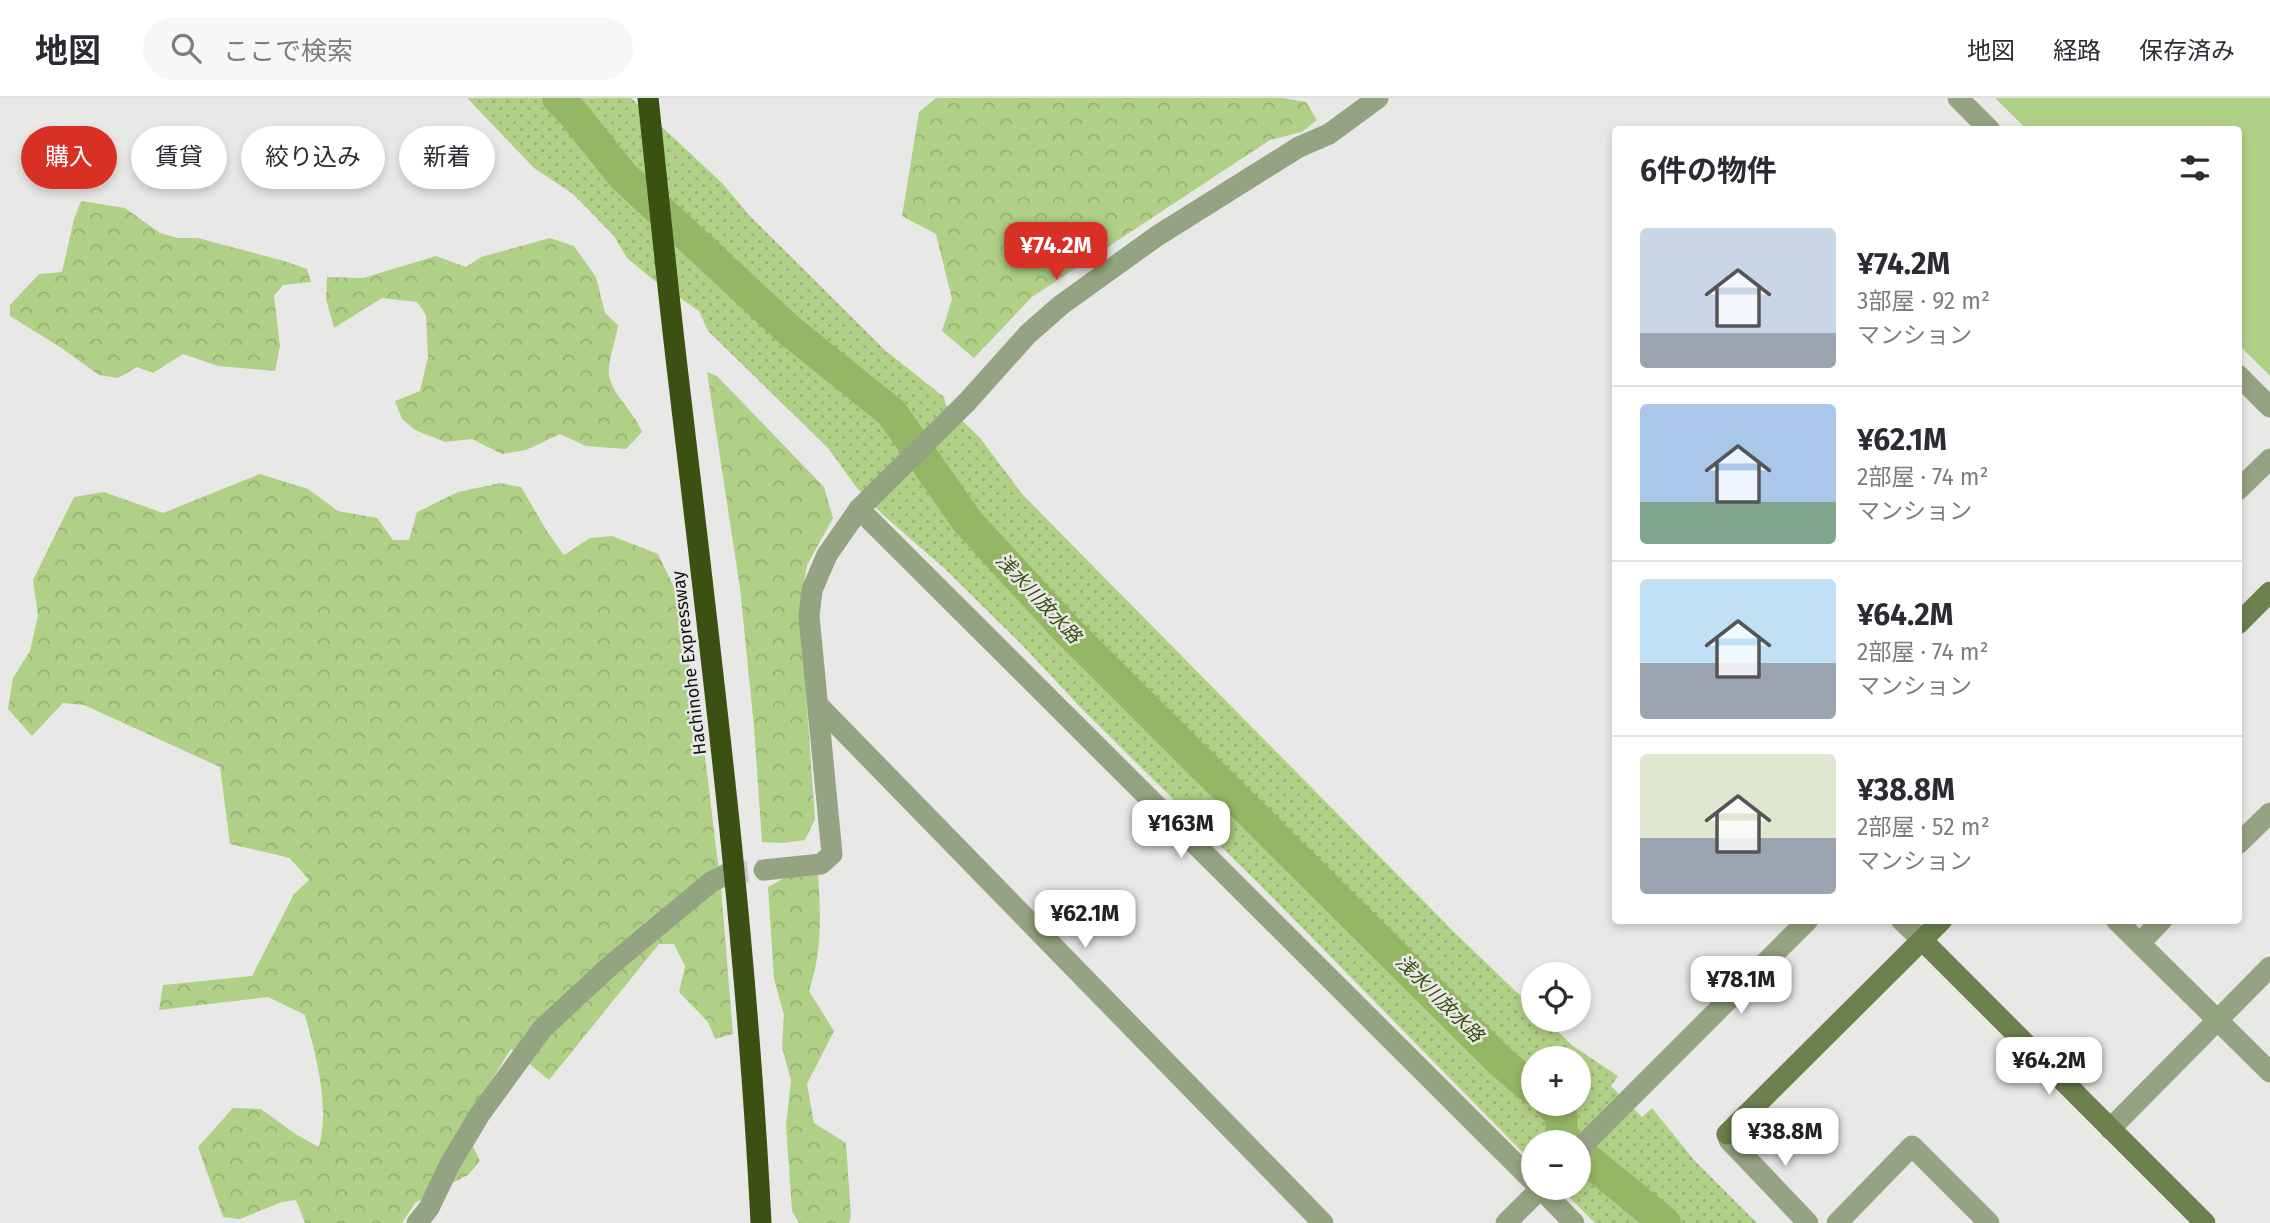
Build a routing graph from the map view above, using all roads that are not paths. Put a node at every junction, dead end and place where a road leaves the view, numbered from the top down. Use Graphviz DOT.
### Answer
graph roads {
  1 [pos="648,98"];
  2 [pos="661,98"];
  3 [pos="1378,98"];
  4 [pos="1958,98"];
  5 [pos="1986,126"];
  6 [pos="685,372"];
  7 [pos="2242,379"];
  8 [pos="2270,407"];
  9 [pos="2270,459"];
  10 [pos="2242,486"];
  11 [pos="859,509"];
  12 [pos="2270,592"];
  13 [pos="2242,620"];
  14 [pos="818,705"];
  15 [pos="2270,813"];
  16 [pos="2242,840"];
  17 [pos="764,870"];
  18 [pos="727,874"];
  19 [pos="1804,924"];
  20 [pos="1905,924"];
  21 [pos="1938,924"];
  22 [pos="2120,924"];
  23 [pos="2158,924"];
  24 [pos="1923,941"];
  25 [pos="2140,943"];
  26 [pos="2270,967"];
  27 [pos="2217,1020"];
  28 [pos="2270,1072"];
  29 [pos="2110,1129"];
  30 [pos="1591,1137"];
  31 [pos="1521,1169"];
  32 [pos="1529,1200"];
  33 [pos="1552,1200"];
  34 [pos="417,1223"];
  35 [pos="761,1223"];
  36 [pos="774,1223"];
  37 [pos="1323,1223"];
  38 [pos="1506,1223"];
  39 [pos="1574,1223"];
  40 [pos="1808,1223"];
  41 [pos="1837,1223"];
  42 [pos="1989,1223"];
  43 [pos="2205,1223"];
  1 -- 6 [label="highway, Hachinohe Expressway"];
  2 -- 6 [label="highway, Hachinohe Expressway"];
  3 -- 11 [label="street"];
  4 -- 5 [label="street"];
  6 -- 35 [label="highway, Hachinohe Expressway"];
  6 -- 36 [label="highway, Hachinohe Expressway"];
  7 -- 8 [label="street"];
  9 -- 10 [label="street"];
  11 -- 14 [label="street"];
  11 -- 31 [label="street"];
  12 -- 13 [label="street"];
  14 -- 17 [label="street"];
  14 -- 37 [label="street"];
  15 -- 16 [label="street"];
  18 -- 34 [label="street"];
  19 -- 30 [label="street"];
  20 -- 24 [label="street"];
  21 -- 24 [label="street"];
  22 -- 25 [label="street"];
  23 -- 25 [label="street"];
  24 -- 29 [label="street"];
  24 -- 40 [label="street"];
  25 -- 27 [label="street"];
  26 -- 27 [label="street"];
  27 -- 28 [label="street"];
  27 -- 29 [label="street"];
  29 -- 43 [label="street"];
  32 -- 38 [label="street"];
  33 -- 39 [label="street"];
  41 -- 42 [label="street"];
}
